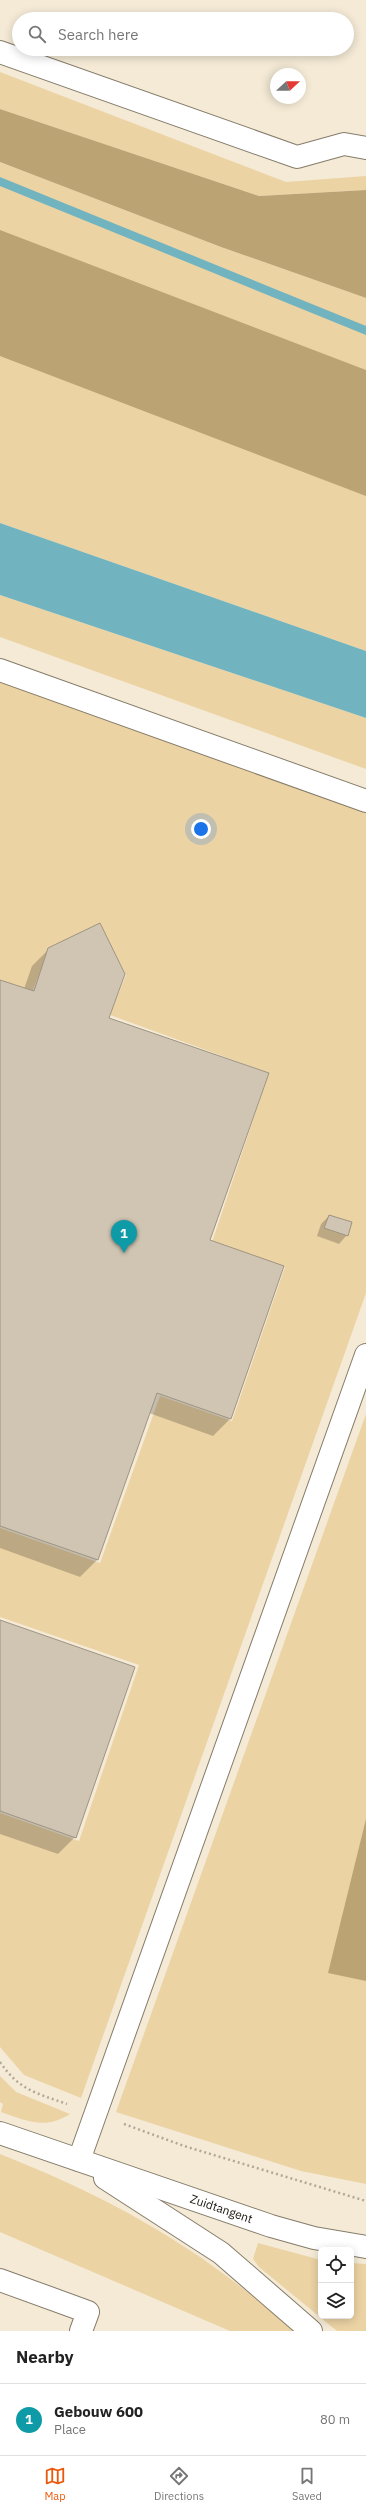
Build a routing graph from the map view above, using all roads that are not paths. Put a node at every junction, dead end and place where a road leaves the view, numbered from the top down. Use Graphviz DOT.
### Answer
graph roads {
  1 [pos="0,52"];
  2 [pos="366,148"];
  3 [pos="0,670"];
  4 [pos="366,801"];
  5 [pos="366,1356"];
  6 [pos="0,2133"];
  7 [pos="79,2160"];
  8 [pos="366,2247"];
  9 [pos="0,2280"];
  10 [pos="81,2331"];
  11 [pos="311,2331"];
  1 -- 2 [label="street"];
  3 -- 4 [label="street"];
  5 -- 7 [label="street"];
  6 -- 7 [label="street"];
  7 -- 8 [label="street, Zuidtangent"];
  7 -- 11 [label="street"];
  9 -- 10 [label="street"];
}
